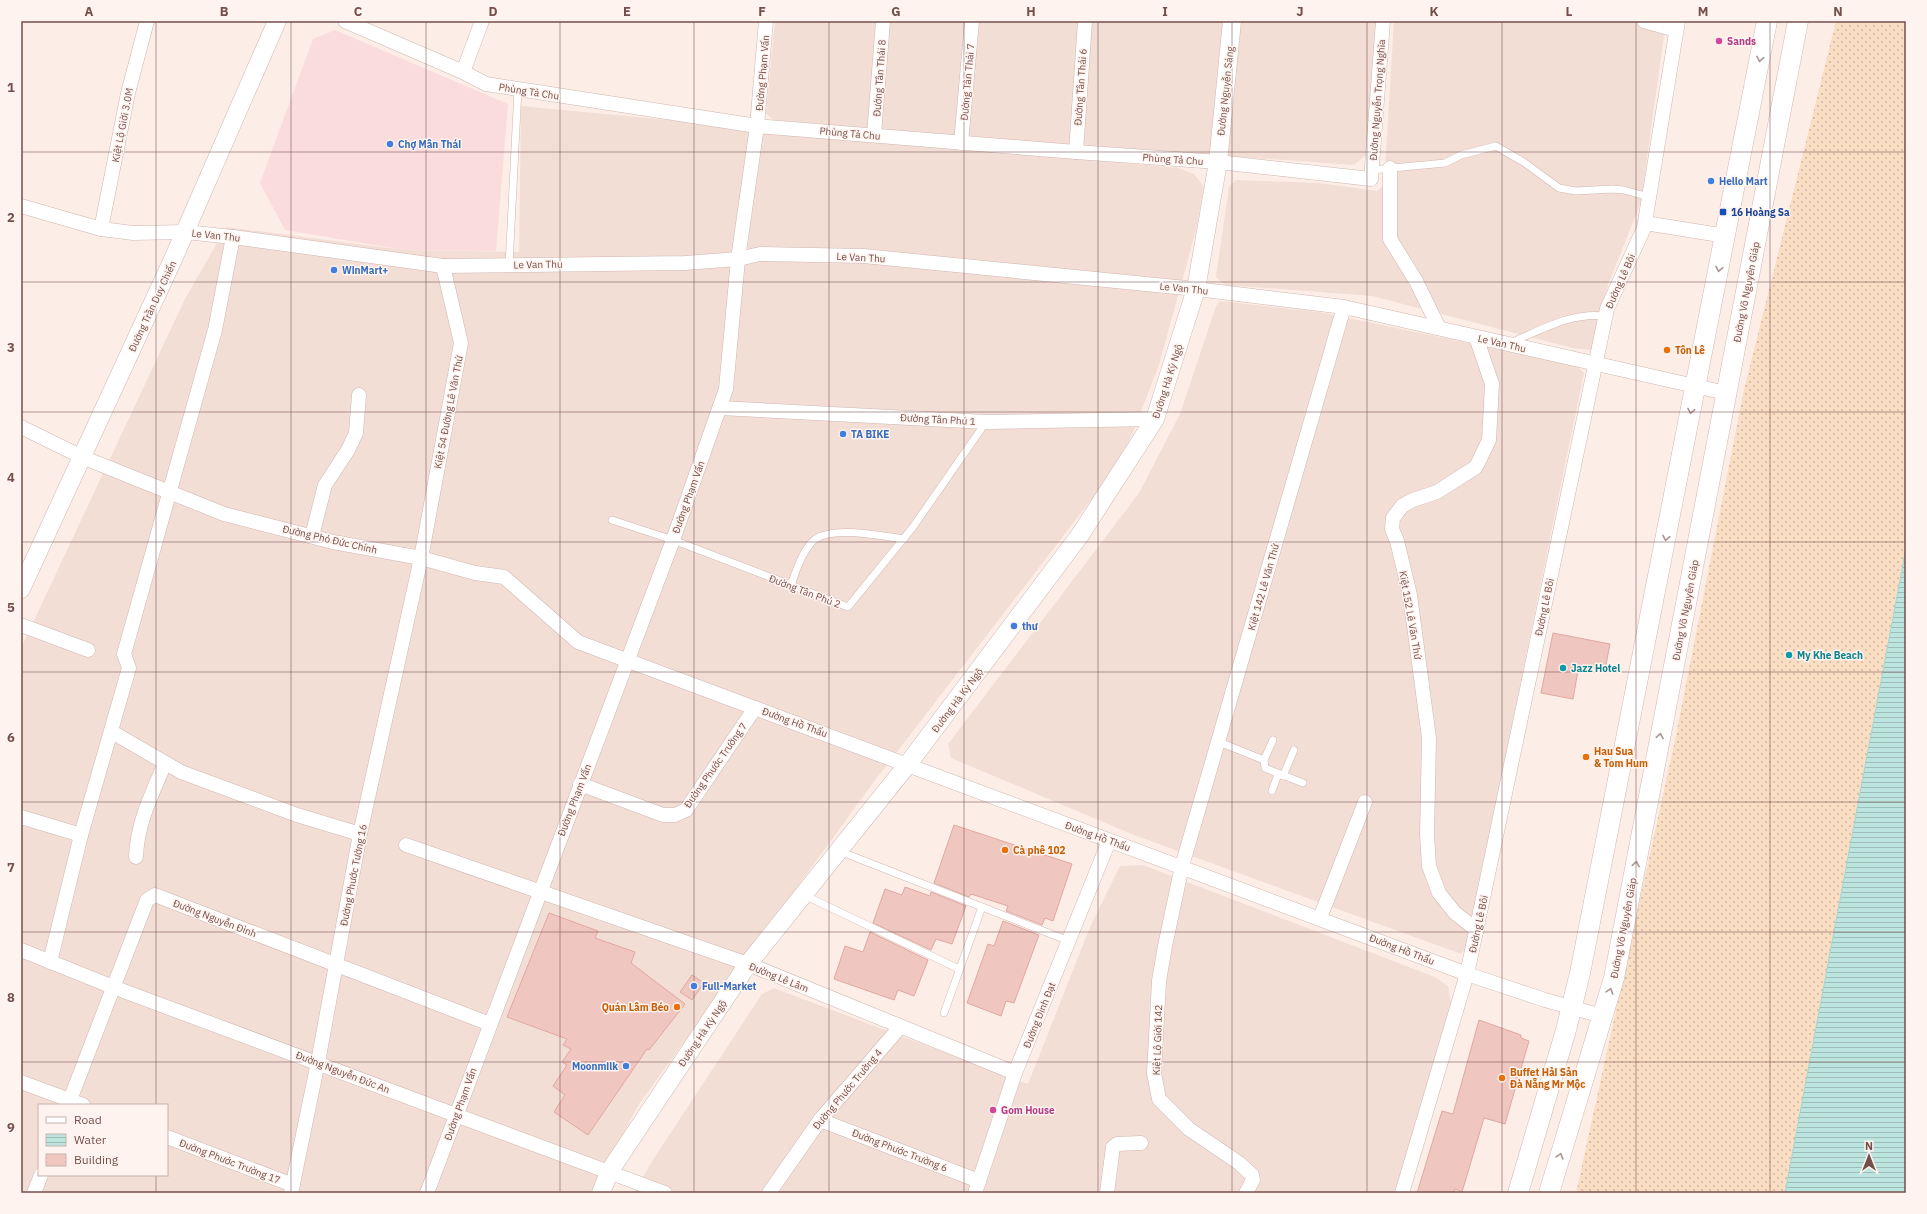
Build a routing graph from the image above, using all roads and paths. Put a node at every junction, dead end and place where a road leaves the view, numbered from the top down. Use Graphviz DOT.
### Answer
graph roads {
  1 [pos="147,21"];
  2 [pos="277,21"];
  3 [pos="344,21"];
  4 [pos="482,21"];
  5 [pos="766,21"];
  6 [pos="883,21"];
  7 [pos="972,21"];
  8 [pos="1085,21"];
  9 [pos="1232,21"];
  10 [pos="1383,21"];
  11 [pos="1644,21"];
  12 [pos="1767,21"];
  13 [pos="1798,21"];
  14 [pos="1677,25"];
  15 [pos="463,72"];
  16 [pos="518,89"];
  17 [pos="757,126"];
  18 [pos="874,135"];
  19 [pos="961,143"];
  20 [pos="1076,152"];
  21 [pos="1218,162"];
  22 [pos="1390,168"];
  23 [pos="1372,174"];
  24 [pos="1650,197"];
  25 [pos="21,206"];
  26 [pos="1645,223"];
  27 [pos="101,229"];
  28 [pos="185,232"];
  29 [pos="1726,236"];
  30 [pos="233,237"];
  31 [pos="738,260"];
  32 [pos="508,265"];
  33 [pos="443,266"];
  34 [pos="1196,289"];
  35 [pos="1344,307"];
  36 [pos="1605,316"];
  37 [pos="1439,328"];
  38 [pos="1476,337"];
  39 [pos="1506,344"];
  40 [pos="1595,363"];
  41 [pos="1696,386"];
  42 [pos="1726,393"];
  43 [pos="359,395"];
  44 [pos="720,408"];
  45 [pos="1155,419"];
  46 [pos="986,422"];
  47 [pos="21,427"];
  48 [pos="82,457"];
  49 [pos="170,493"];
  50 [pos="612,520"];
  51 [pos="312,536"];
  52 [pos="904,539"];
  53 [pos="673,540"];
  54 [pos="421,558"];
  55 [pos="791,585"];
  56 [pos="21,589"];
  57 [pos="21,625"];
  58 [pos="88,650"];
  59 [pos="627,660"];
  60 [pos="755,708"];
  61 [pos="112,732"];
  62 [pos="1273,740"];
  63 [pos="1219,742"];
  64 [pos="1294,750"];
  65 [pos="1264,760"];
  66 [pos="166,763"];
  67 [pos="908,764"];
  68 [pos="1280,775"];
  69 [pos="1303,783"];
  70 [pos="580,784"];
  71 [pos="1272,791"];
  72 [pos="1365,802"];
  73 [pos="21,817"];
  74 [pos="360,834"];
  75 [pos="81,835"];
  76 [pos="1109,841"];
  77 [pos="406,845"];
  78 [pos="839,851"];
  79 [pos="136,857"];
  80 [pos="1182,866"];
  81 [pos="539,892"];
  82 [pos="804,895"];
  83 [pos="982,907"];
  84 [pos="1320,918"];
  85 [pos="1477,930"];
  86 [pos="1069,941"];
  87 [pos="21,950"];
  88 [pos="50,962"];
  89 [pos="335,964"];
  90 [pos="748,964"];
  91 [pos="959,970"];
  92 [pos="1467,974"];
  93 [pos="113,987"];
  94 [pos="1571,1008"];
  95 [pos="944,1013"];
  96 [pos="1602,1016"];
  97 [pos="490,1024"];
  98 [pos="900,1027"];
  99 [pos="318,1062"];
  100 [pos="1015,1073"];
  101 [pos="21,1082"];
  102 [pos="69,1102"];
  103 [pos="456,1115"];
  104 [pos="820,1120"];
  105 [pos="168,1137"];
  106 [pos="1141,1143"];
  107 [pos="609,1172"];
  108 [pos="41,1176"];
  109 [pos="977,1187"];
  110 [pos="292,1189"];
  111 [pos="34,1193"];
  112 [pos="427,1193"];
  113 [pos="601,1193"];
  114 [pos="665,1193"];
  115 [pos="769,1193"];
  116 [pos="1107,1193"];
  117 [pos="1246,1193"];
  118 [pos="1402,1193"];
  119 [pos="1518,1193"];
  120 [pos="1549,1193"];
  1 -- 27 [label="street, Kiệt Lộ Giời 3.0M"];
  2 -- 28 [label="street, Đường Trần Duy Chiến"];
  3 -- 15 [label="street, Phùng Tả Chu"];
  4 -- 15 [label="street"];
  5 -- 17 [label="street, Đường Phạm Vấn"];
  6 -- 18 [label="street, Đường Tân Thái 8"];
  7 -- 19 [label="street, Đường Tân Thái 7"];
  8 -- 20 [label="street, Đường Tân Thái 6"];
  9 -- 21 [label="street, Đường Nguyễn Sáng"];
  10 -- 23 [label="street, Đường Nguyễn Trọng Nghĩa"];
  11 -- 14 [label="street"];
  12 -- 29 [label="main road, one-way"];
  13 -- 42 [label="main road, Đường Võ Nguyên Giáp"];
  14 -- 24 [label="street, Đường Lê Bôi"];
  15 -- 16 [label="street, Phùng Tả Chu"];
  16 -- 17 [label="street, Phùng Tả Chu"];
  16 -- 32 [label="lane"];
  17 -- 18 [label="street, Phùng Tả Chu"];
  17 -- 31 [label="street, Đường Phạm Vấn"];
  18 -- 19 [label="street, Phùng Tả Chu"];
  19 -- 20 [label="street, Phùng Tả Chu"];
  20 -- 21 [label="street, Phùng Tả Chu"];
  21 -- 23 [label="street, Phùng Tả Chu"];
  21 -- 34 [label="street, Đường Hà Kỳ Ngộ"];
  22 -- 23 [label="lane"];
  22 -- 24 [label="lane"];
  22 -- 37 [label="street"];
  24 -- 26 [label="street, Đường Lê Bôi"];
  25 -- 27 [label="street, Le Van Thu"];
  26 -- 29 [label="street"];
  26 -- 36 [label="street, Đường Lê Bôi"];
  27 -- 28 [label="street, Le Van Thu"];
  28 -- 30 [label="street, Le Van Thu"];
  28 -- 48 [label="street, Đường Trần Duy Chiến"];
  29 -- 41 [label="main road, one-way"];
  30 -- 33 [label="street, Le Van Thu"];
  30 -- 49 [label="street"];
  31 -- 32 [label="street, Le Van Thu"];
  31 -- 34 [label="street, Le Van Thu"];
  31 -- 44 [label="street, Đường Phạm Vấn"];
  32 -- 33 [label="street, Le Van Thu"];
  33 -- 54 [label="street, Kiệt 54 Đường Lê Văn Thứ"];
  34 -- 35 [label="street, Le Van Thu"];
  34 -- 45 [label="street, Đường Hà Kỳ Ngộ"];
  35 -- 37 [label="street, Le Van Thu"];
  35 -- 63 [label="street, Kiệt 142 Lê Văn Thứ"];
  36 -- 39 [label="lane"];
  36 -- 40 [label="street, Đường Lê Bôi"];
  37 -- 38 [label="street, Le Van Thu"];
  38 -- 39 [label="street, Le Van Thu"];
  38 -- 85 [label="street, Kiệt 152 Lê Văn Thứ"];
  39 -- 40 [label="street, Le Van Thu"];
  40 -- 41 [label="street, Le Van Thu"];
  40 -- 85 [label="street, Đường Lê Bôi"];
  41 -- 42 [label="street, Le Van Thu"];
  41 -- 94 [label="main road, one-way"];
  96 -- 42 [label="main road, Đường Võ Nguyên Giáp, one-way"];
  43 -- 51 [label="street"];
  44 -- 46 [label="street, Đường Tân Phú 1"];
  44 -- 53 [label="street, Đường Phạm Vấn"];
  45 -- 46 [label="street, Đường Tân Phú 1"];
  45 -- 67 [label="street, Đường Hà Kỳ Ngộ"];
  46 -- 52 [label="lane, Đường Tân Phú 2"];
  47 -- 48 [label="street, Đường Phó Đức Chính"];
  48 -- 49 [label="street, Đường Phó Đức Chính"];
  48 -- 56 [label="street, Đường Trần Duy Chiến"];
  49 -- 51 [label="street, Đường Phó Đức Chính"];
  49 -- 61 [label="street"];
  50 -- 53 [label="lane, Đường Tân Phú 2"];
  51 -- 54 [label="street, Đường Phó Đức Chính"];
  52 -- 55 [label="lane"];
  52 -- 55 [label="lane, Đường Tân Phú 2"];
  53 -- 55 [label="lane, Đường Tân Phú 2"];
  53 -- 59 [label="street, Đường Phạm Vấn"];
  54 -- 59 [label="street, Đường Phó Đức Chính"];
  54 -- 74 [label="street, Đường Phước Tường 16"];
  57 -- 58 [label="street"];
  59 -- 60 [label="street, Đường Hồ Thấu"];
  59 -- 70 [label="street, Đường Phạm Vấn"];
  60 -- 67 [label="street, Đường Hồ Thấu"];
  60 -- 70 [label="street, Đường Phước Trường 7"];
  61 -- 66 [label="street"];
  61 -- 75 [label="street"];
  62 -- 65 [label="lane"];
  63 -- 65 [label="lane"];
  63 -- 80 [label="street, Kiệt 142 Lê Văn Thứ"];
  64 -- 68 [label="lane"];
  65 -- 68 [label="lane"];
  66 -- 74 [label="street"];
  66 -- 79 [label="street"];
  67 -- 76 [label="street, Đường Hồ Thấu"];
  67 -- 78 [label="street, Đường Hà Kỳ Ngộ"];
  68 -- 69 [label="lane"];
  68 -- 71 [label="lane"];
  70 -- 81 [label="street, Đường Phạm Vấn"];
  72 -- 84 [label="street"];
  73 -- 75 [label="street"];
  74 -- 89 [label="street, Đường Phước Tường 16"];
  75 -- 88 [label="street"];
  76 -- 80 [label="street, Đường Hồ Thấu"];
  76 -- 86 [label="street, Đường Đinh Đạt"];
  77 -- 81 [label="street, Đường Lê Lâm"];
  78 -- 82 [label="street, Đường Hà Kỳ Ngộ"];
  78 -- 83 [label="lane"];
  80 -- 84 [label="street, Đường Hồ Thấu"];
  80 -- 117 [label="street, Kiệt Lộ Giời 142"];
  81 -- 90 [label="street, Đường Lê Lâm"];
  81 -- 97 [label="street, Đường Phạm Vấn"];
  82 -- 90 [label="street, Đường Hà Kỳ Ngộ"];
  82 -- 91 [label="lane"];
  83 -- 86 [label="lane"];
  83 -- 91 [label="lane"];
  84 -- 92 [label="street, Đường Hồ Thấu"];
  85 -- 92 [label="street, Đường Lê Bôi"];
  86 -- 100 [label="street, Đường Đinh Đạt"];
  87 -- 88 [label="street, Đường Nguyễn Đức An"];
  88 -- 93 [label="street, Đường Nguyễn Đức An"];
  89 -- 93 [label="street, Đường Nguyễn Đình"];
  89 -- 97 [label="street, Đường Nguyễn Đình"];
  89 -- 99 [label="street, Đường Phước Tường 16"];
  90 -- 98 [label="street, Đường Lê Lâm"];
  90 -- 107 [label="street, Đường Hà Kỳ Ngộ"];
  91 -- 95 [label="lane"];
  92 -- 94 [label="street, Đường Hồ Thấu"];
  92 -- 118 [label="street, Đường Lê Bôi"];
  93 -- 99 [label="street, Đường Nguyễn Đức An"];
  93 -- 102 [label="street, Đường Nguyễn Đình"];
  94 -- 96 [label="street, Đường Hồ Thấu"];
  94 -- 119 [label="main road"];
  120 -- 96 [label="main road, Đường Võ Nguyên Giáp, one-way"];
  97 -- 103 [label="street, Đường Phạm Vấn"];
  98 -- 100 [label="street, Đường Lê Lâm"];
  98 -- 104 [label="street, Đường Phước Trường 4"];
  99 -- 103 [label="street, Đường Nguyễn Đức An"];
  99 -- 110 [label="street, Đường Phước Tường 16"];
  100 -- 109 [label="street, Đường Đinh Đạt"];
  101 -- 102 [label="street"];
  103 -- 107 [label="street, Đường Nguyễn Đức An"];
  103 -- 112 [label="street, Đường Phạm Vấn"];
  104 -- 109 [label="street, Đường Phước Trường 6"];
  104 -- 115 [label="street, Đường Phước Trường 4"];
  105 -- 110 [label="street, Đường Phước Trường 17"];
  106 -- 116 [label="street"];
  107 -- 113 [label="street, Đường Hà Kỳ Ngộ"];
  107 -- 114 [label="street, Đường Nguyễn Đức An"];
  108 -- 111 [label="street"];
}
